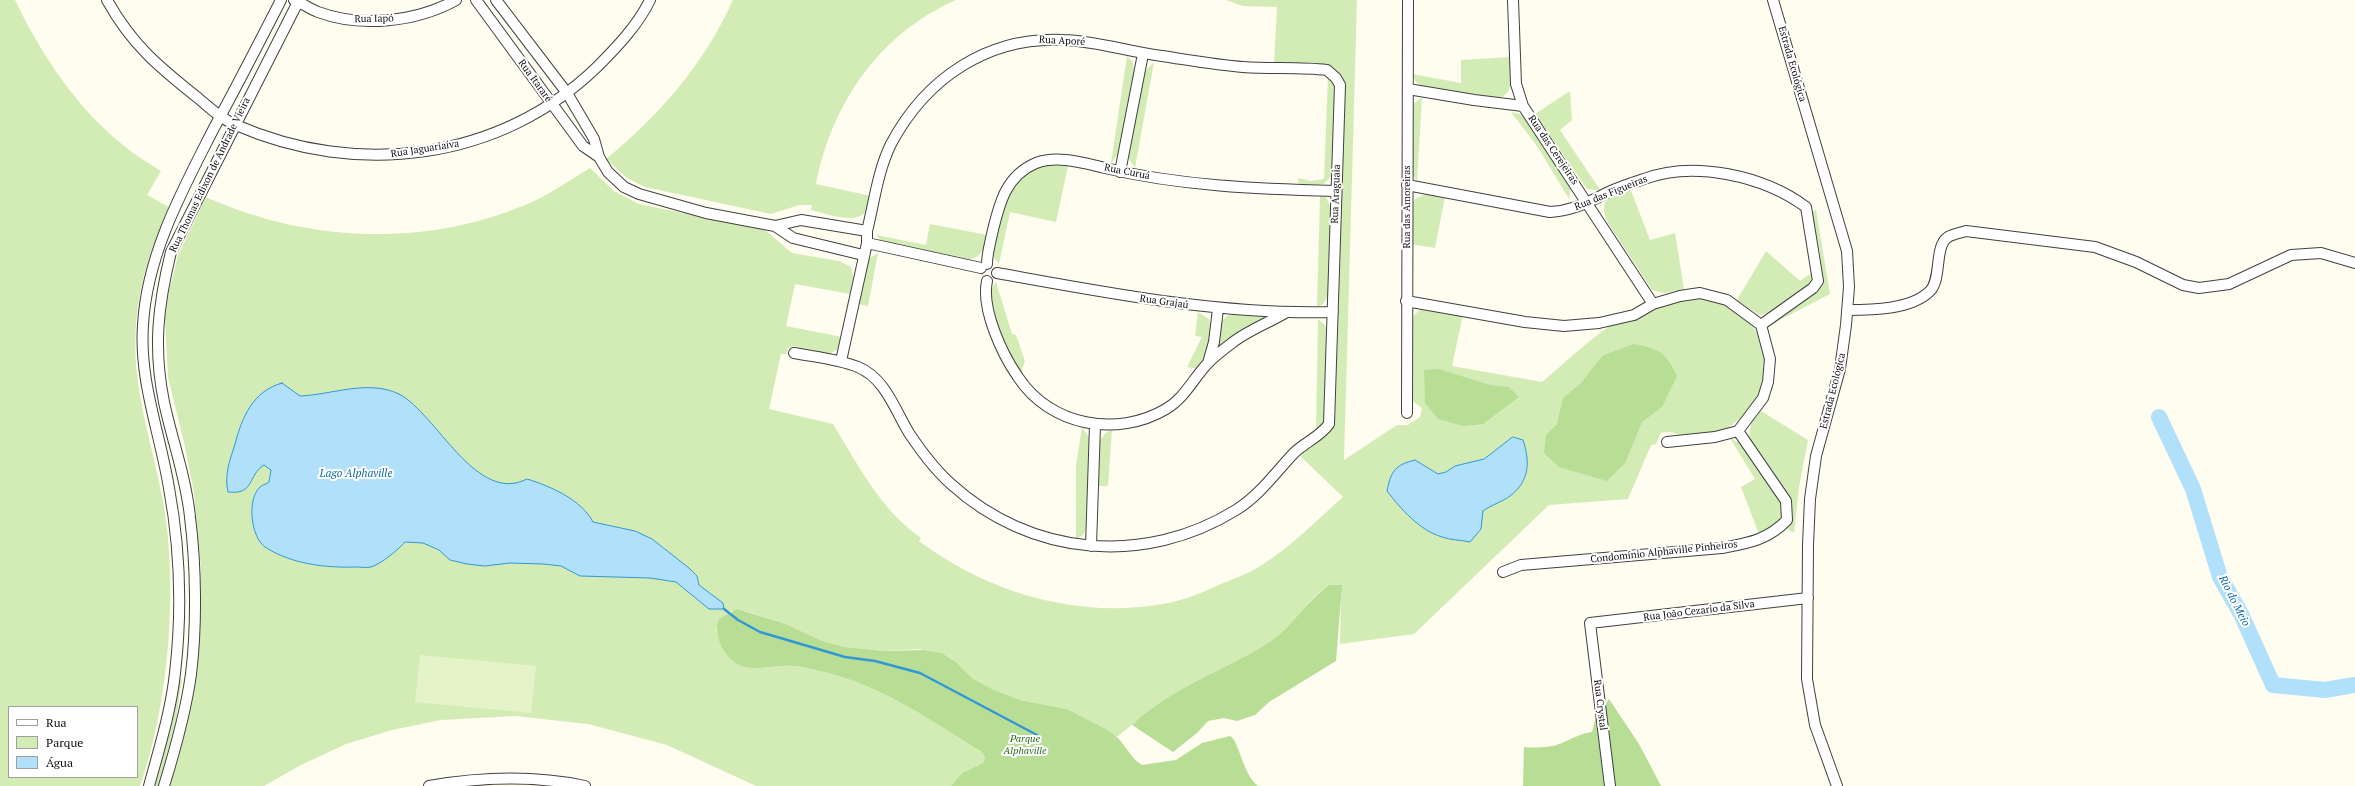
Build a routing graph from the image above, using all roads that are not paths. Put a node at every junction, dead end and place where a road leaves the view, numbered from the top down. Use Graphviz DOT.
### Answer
graph roads {
  1 [pos="107,0"];
  2 [pos="281,0"];
  3 [pos="297,0"];
  4 [pos="456,0"];
  5 [pos="476,0"];
  6 [pos="496,0"];
  7 [pos="650,0"];
  8 [pos="1408,0"];
  9 [pos="1513,0"];
  10 [pos="1773,0"];
  11 [pos="1143,54"];
  12 [pos="1336,78"];
  13 [pos="1408,89"];
  14 [pos="567,93"];
  15 [pos="552,103"];
  16 [pos="1524,106"];
  17 [pos="220,116"];
  18 [pos="235,125"];
  19 [pos="599,157"];
  20 [pos="1120,172"];
  21 [pos="1407,185"];
  22 [pos="1336,191"];
  23 [pos="1588,203"];
  24 [pos="775,226"];
  25 [pos="867,231"];
  26 [pos="867,243"];
  27 [pos="863,255"];
  28 [pos="2355,263"];
  29 [pos="984,266"];
  30 [pos="997,273"];
  31 [pos="987,281"];
  32 [pos="1406,301"];
  33 [pos="1653,304"];
  34 [pos="1218,309"];
  35 [pos="1847,310"];
  36 [pos="1333,312"];
  37 [pos="1285,313"];
  38 [pos="1761,325"];
  39 [pos="794,353"];
  40 [pos="841,361"];
  41 [pos="1208,362"];
  42 [pos="1407,414"];
  43 [pos="1095,425"];
  44 [pos="1738,431"];
  45 [pos="1667,442"];
  46 [pos="1091,546"];
  47 [pos="1503,572"];
  48 [pos="1808,598"];
  49 [pos="1590,624"];
  50 [pos="149,786"];
  51 [pos="164,786"];
  52 [pos="429,786"];
  53 [pos="585,786"];
  54 [pos="1610,786"];
  55 [pos="1837,786"];
  1 -- 17 [label="street, Rua Jaguariaíva"];
  2 -- 17 [label="street, Rua Thomas Edixon de Andrade Vieira"];
  3 -- 4 [label="street, Rua Iapó"];
  3 -- 18 [label="street, Rua Thomas Edixon de Andrade Vieira"];
  5 -- 15 [label="street, Rua Itararé"];
  6 -- 14 [label="street, Rua Itararé"];
  7 -- 14 [label="street, Rua Jaguariaíva"];
  8 -- 13 [label="street, Rua das Amoreiras"];
  9 -- 16 [label="street, Rua das Cerejeiras"];
  10 -- 35 [label="street, Estrada Ecológica"];
  11 -- 12 [label="street, Rua Aporé"];
  11 -- 20 [label="street"];
  11 -- 25 [label="street, Rua Aporé"];
  12 -- 22 [label="street, Rua Araguaia"];
  13 -- 16 [label="street"];
  13 -- 21 [label="street, Rua das Amoreiras"];
  14 -- 15 [label="street, Rua Jaguariaíva"];
  14 -- 19 [label="street, Rua Itararé"];
  15 -- 18 [label="street, Rua Jaguariaíva"];
  15 -- 19 [label="street, Rua Itararé"];
  16 -- 23 [label="street, Rua das Cerejeiras"];
  17 -- 18 [label="street, Rua Jaguariaíva"];
  17 -- 50 [label="street, Rua Thomas Edixon de Andrade Vieira"];
  18 -- 51 [label="street, Rua Thomas Edixon de Andrade Vieira"];
  19 -- 24 [label="street, Rua Itararé"];
  20 -- 22 [label="street, Rua Curuá"];
  20 -- 29 [label="street, Rua Curuá"];
  21 -- 23 [label="street, Rua das Figueiras"];
  21 -- 32 [label="street, Rua das Amoreiras"];
  22 -- 36 [label="street, Rua Araguaia"];
  23 -- 33 [label="street, Rua das Cerejeiras"];
  23 -- 38 [label="street, Rua das Figueiras"];
  24 -- 25 [label="street"];
  24 -- 27 [label="street"];
  25 -- 26 [label="street, Rua Aporé"];
  26 -- 27 [label="street, Rua Aporé"];
  26 -- 29 [label="street"];
  27 -- 40 [label="street, Rua Aporé"];
  28 -- 35 [label="street"];
  29 -- 30 [label="street"];
  29 -- 31 [label="street"];
  30 -- 31 [label="street"];
  30 -- 34 [label="street, Rua Grajaú"];
  31 -- 43 [label="street"];
  32 -- 33 [label="street"];
  32 -- 42 [label="street, Rua das Amoreiras"];
  33 -- 38 [label="street"];
  34 -- 37 [label="street, Rua Grajaú"];
  34 -- 41 [label="street"];
  35 -- 48 [label="street, Estrada Ecológica"];
  36 -- 37 [label="street, Rua Grajaú"];
  36 -- 46 [label="street, Rua Araguaia"];
  37 -- 41 [label="street"];
  38 -- 44 [label="street"];
  39 -- 40 [label="street, Rua Araguaia"];
  40 -- 46 [label="street, Rua Araguaia"];
  41 -- 43 [label="street"];
  43 -- 46 [label="street"];
  44 -- 45 [label="street"];
  44 -- 47 [label="street, Condomínio Alphaville Pinheiros"];
  48 -- 49 [label="street, Rua João Cezario da Silva"];
  48 -- 55 [label="street, Estrada Ecológica"];
  49 -- 54 [label="street, Rua Crystal"];
  52 -- 53 [label="street"];
}
